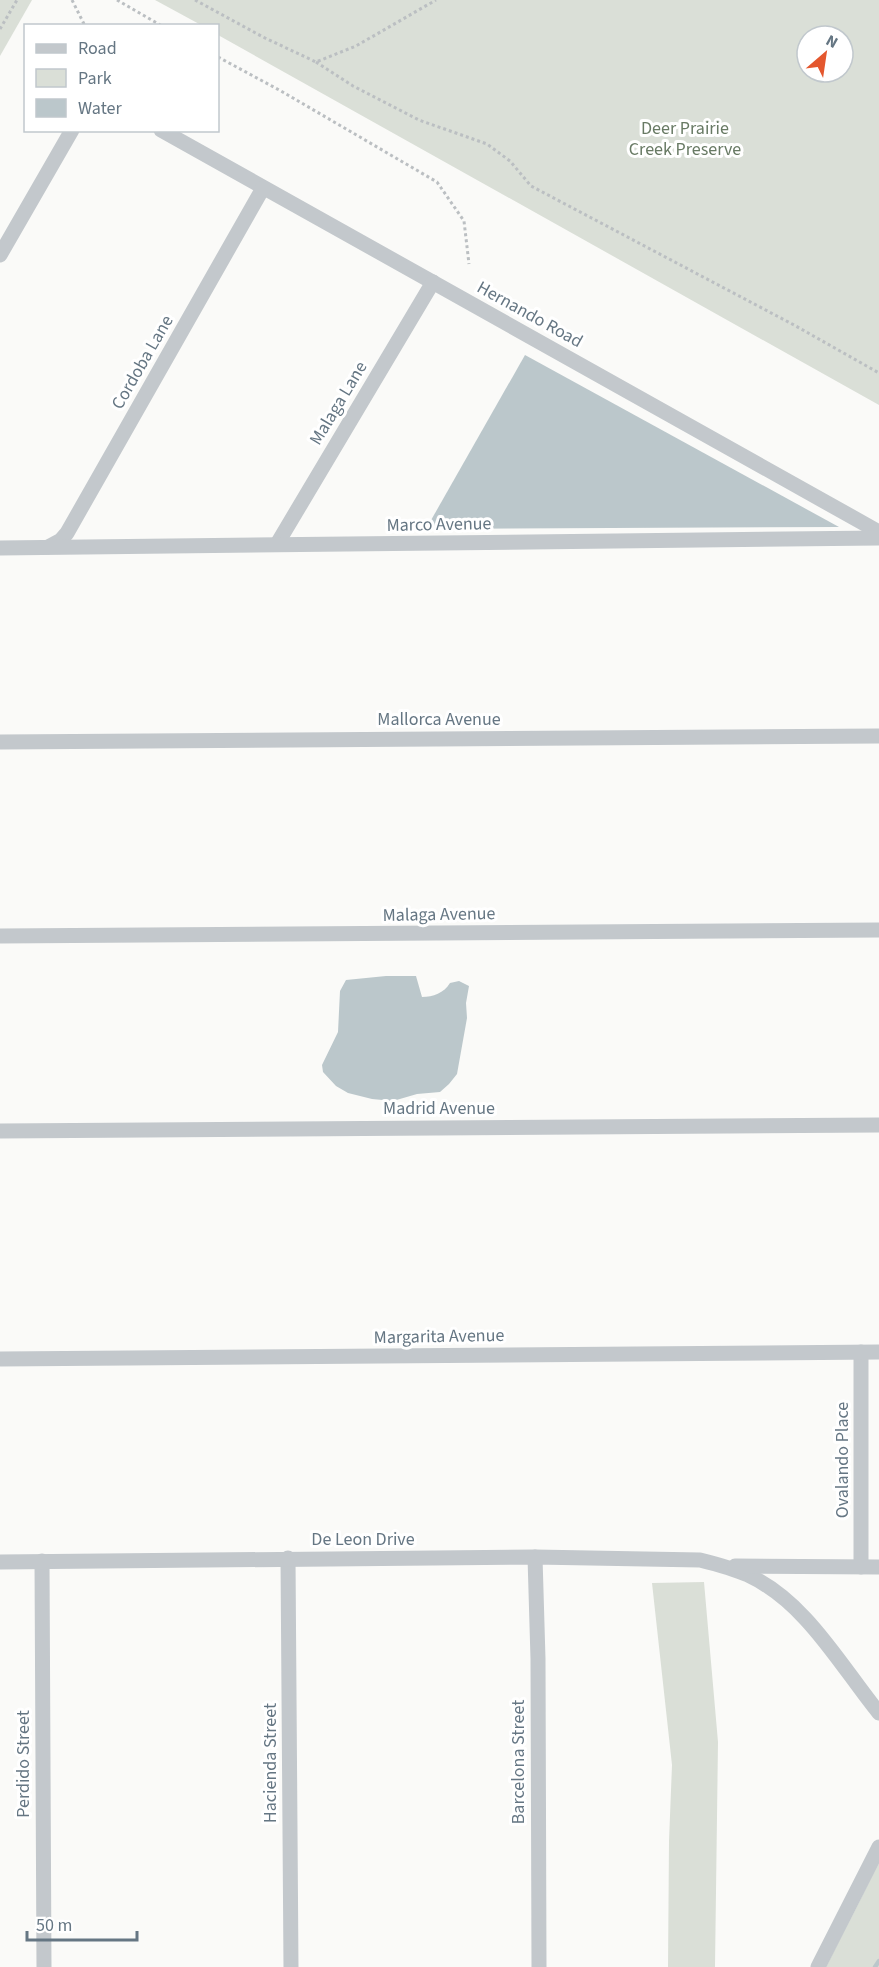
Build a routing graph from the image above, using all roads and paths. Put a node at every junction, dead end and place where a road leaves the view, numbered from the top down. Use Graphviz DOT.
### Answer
graph roads {
  1 [pos="17,0"];
  2 [pos="72,0"];
  3 [pos="117,0"];
  4 [pos="195,0"];
  5 [pos="436,0"];
  6 [pos="84,24"];
  7 [pos="159,24"];
  8 [pos="0,29"];
  9 [pos="219,58"];
  10 [pos="316,62"];
  11 [pos="71,132"];
  12 [pos="165,132"];
  13 [pos="264,188"];
  14 [pos="0,255"];
  15 [pos="469,264"];
  16 [pos="433,282"];
  17 [pos="879,373"];
  18 [pos="879,532"];
  19 [pos="879,538"];
  20 [pos="278,544"];
  21 [pos="0,548"];
  22 [pos="45,548"];
  23 [pos="879,736"];
  24 [pos="0,742"];
  25 [pos="879,930"];
  26 [pos="0,936"];
  27 [pos="879,1125"];
  28 [pos="0,1131"];
  29 [pos="861,1352"];
  30 [pos="879,1352"];
  31 [pos="0,1359"];
  32 [pos="535,1557"];
  33 [pos="288,1558"];
  34 [pos="0,1562"];
  35 [pos="42,1562"];
  36 [pos="726,1566"];
  37 [pos="879,1567"];
  38 [pos="861,1568"];
  39 [pos="879,1713"];
  40 [pos="879,1847"];
  41 [pos="44,1967"];
  42 [pos="291,1967"];
  43 [pos="539,1967"];
  44 [pos="818,1967"];
  1 -- 8 [label="path"];
  2 -- 6 [label="path"];
  3 -- 7 [label="path"];
  4 -- 10 [label="path"];
  5 -- 10 [label="path"];
  9 -- 15 [label="path"];
  10 -- 17 [label="path"];
  11 -- 14 [label="street"];
  12 -- 13 [label="street, Hernando Road"];
  13 -- 16 [label="street, Hernando Road"];
  13 -- 22 [label="street, Cordoba Lane"];
  16 -- 18 [label="street, Hernando Road"];
  16 -- 20 [label="street, Malaga Lane"];
  19 -- 20 [label="street, Marco Avenue"];
  20 -- 22 [label="street, Marco Avenue"];
  21 -- 22 [label="street, Marco Avenue"];
  23 -- 24 [label="street, Mallorca Avenue"];
  25 -- 26 [label="street, Malaga Avenue"];
  27 -- 28 [label="street, Madrid Avenue"];
  29 -- 30 [label="street, Margarita Avenue"];
  29 -- 31 [label="street, Margarita Avenue"];
  29 -- 38 [label="street, Ovalando Place"];
  32 -- 33 [label="street, De Leon Drive"];
  32 -- 36 [label="street, De Leon Drive"];
  32 -- 43 [label="street, Barcelona Street"];
  33 -- 35 [label="street, De Leon Drive"];
  33 -- 42 [label="street, Hacienda Street"];
  34 -- 35 [label="street, De Leon Drive"];
  35 -- 41 [label="street, Perdido Street"];
  36 -- 38 [label="street, De Leon Drive"];
  36 -- 39 [label="street, De Leon Drive"];
  37 -- 38 [label="street, De Leon Drive"];
  40 -- 44 [label="street"];
}
